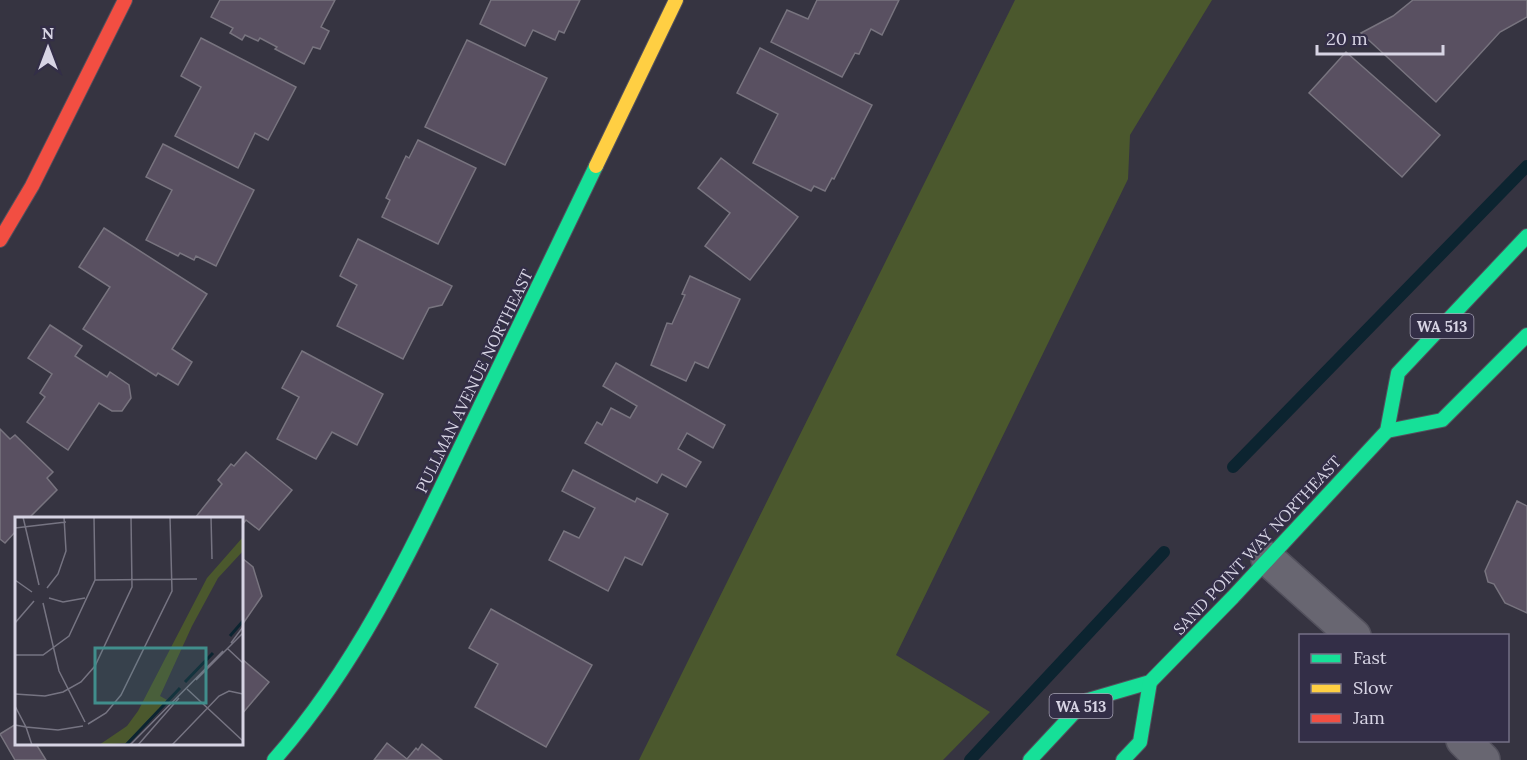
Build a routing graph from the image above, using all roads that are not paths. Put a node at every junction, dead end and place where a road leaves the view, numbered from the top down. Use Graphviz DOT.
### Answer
graph roads {
  1 [pos="124,0"];
  2 [pos="676,0"];
  3 [pos="1527,236"];
  4 [pos="0,240"];
  5 [pos="1527,335"];
  6 [pos="1387,431"];
  7 [pos="1268,559"];
  8 [pos="1352,634"];
  9 [pos="1150,682"];
  10 [pos="1464,742"];
  11 [pos="274,760"];
  12 [pos="1030,760"];
  13 [pos="1123,760"];
  14 [pos="1483,760"];
  1 -- 4 [label="street"];
  2 -- 11 [label="street, PULLMAN AVENUE NORTHEAST"];
  3 -- 6 [label="street, WA 513"];
  5 -- 6 [label="street"];
  6 -- 7 [label="street, SAND POINT WAY NORTHEAST / WA 513"];
  7 -- 8 [label="street"];
  7 -- 9 [label="street, SAND POINT WAY NORTHEAST / WA 513"];
  9 -- 12 [label="street, SAND POINT WAY NORTHEAST / WA 513"];
  9 -- 13 [label="street"];
  10 -- 14 [label="street"];
}
